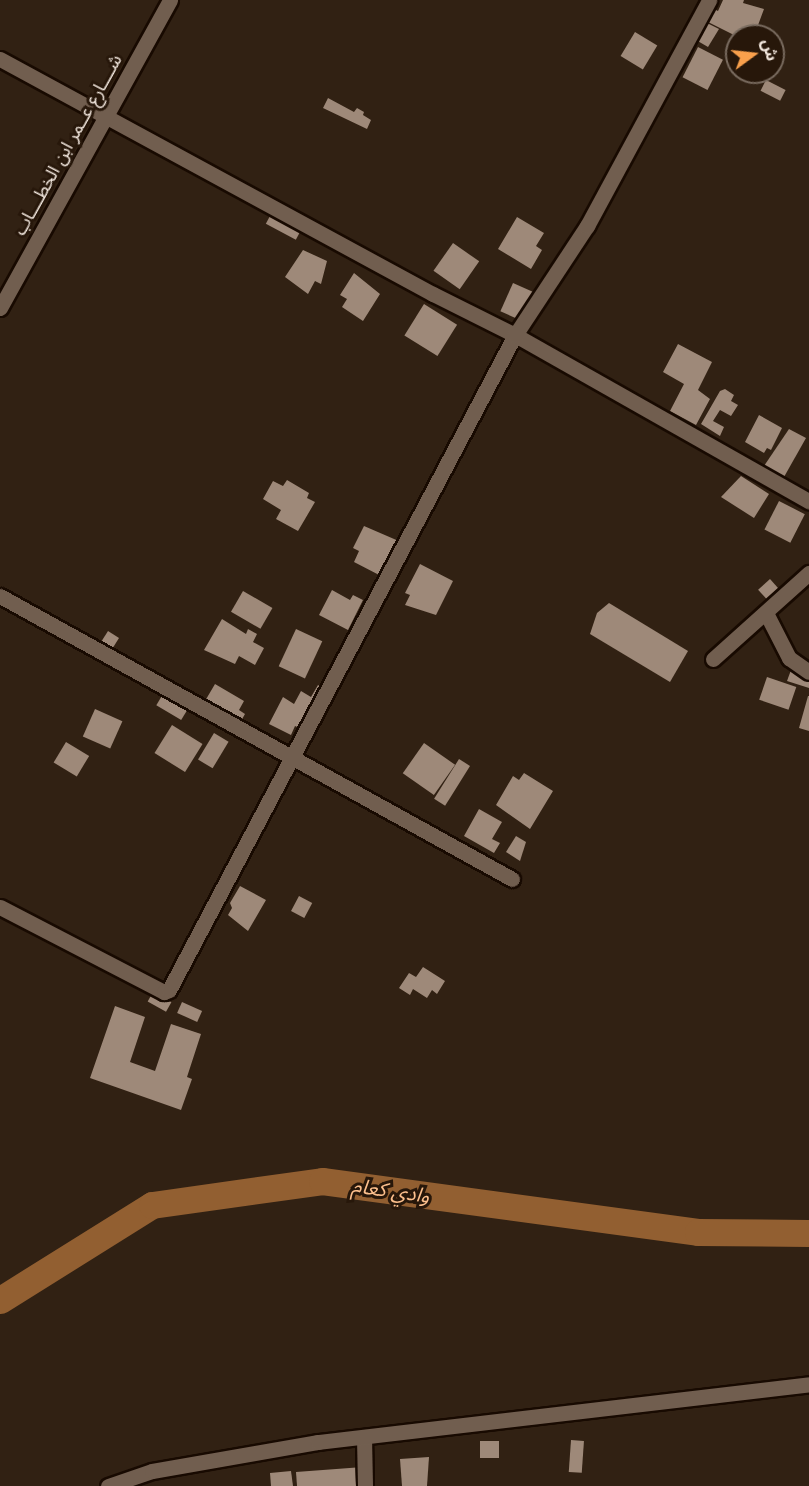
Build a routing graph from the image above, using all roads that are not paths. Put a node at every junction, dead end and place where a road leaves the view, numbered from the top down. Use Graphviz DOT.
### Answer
graph roads {
  1 [pos="170,0"];
  2 [pos="709,0"];
  3 [pos="0,59"];
  4 [pos="106,117"];
  5 [pos="0,308"];
  6 [pos="515,335"];
  7 [pos="809,501"];
  8 [pos="809,573"];
  9 [pos="0,596"];
  10 [pos="766,614"];
  11 [pos="712,659"];
  12 [pos="809,672"];
  13 [pos="293,754"];
  14 [pos="512,879"];
  15 [pos="0,907"];
  16 [pos="809,1384"];
  17 [pos="364,1437"];
  18 [pos="108,1486"];
  19 [pos="365,1486"];
  1 -- 4 [label="street, شــــارع عــمر ابن الخطــــاب"];
  2 -- 6 [label="street"];
  3 -- 4 [label="street"];
  4 -- 5 [label="street, شــــارع عــمر ابن الخطــــاب"];
  4 -- 6 [label="street"];
  6 -- 7 [label="street"];
  6 -- 13 [label="street"];
  8 -- 10 [label="street"];
  9 -- 13 [label="street"];
  10 -- 11 [label="street"];
  10 -- 12 [label="street"];
  13 -- 14 [label="street"];
  13 -- 15 [label="street"];
  16 -- 17 [label="street"];
  17 -- 18 [label="street"];
  17 -- 19 [label="street"];
}
